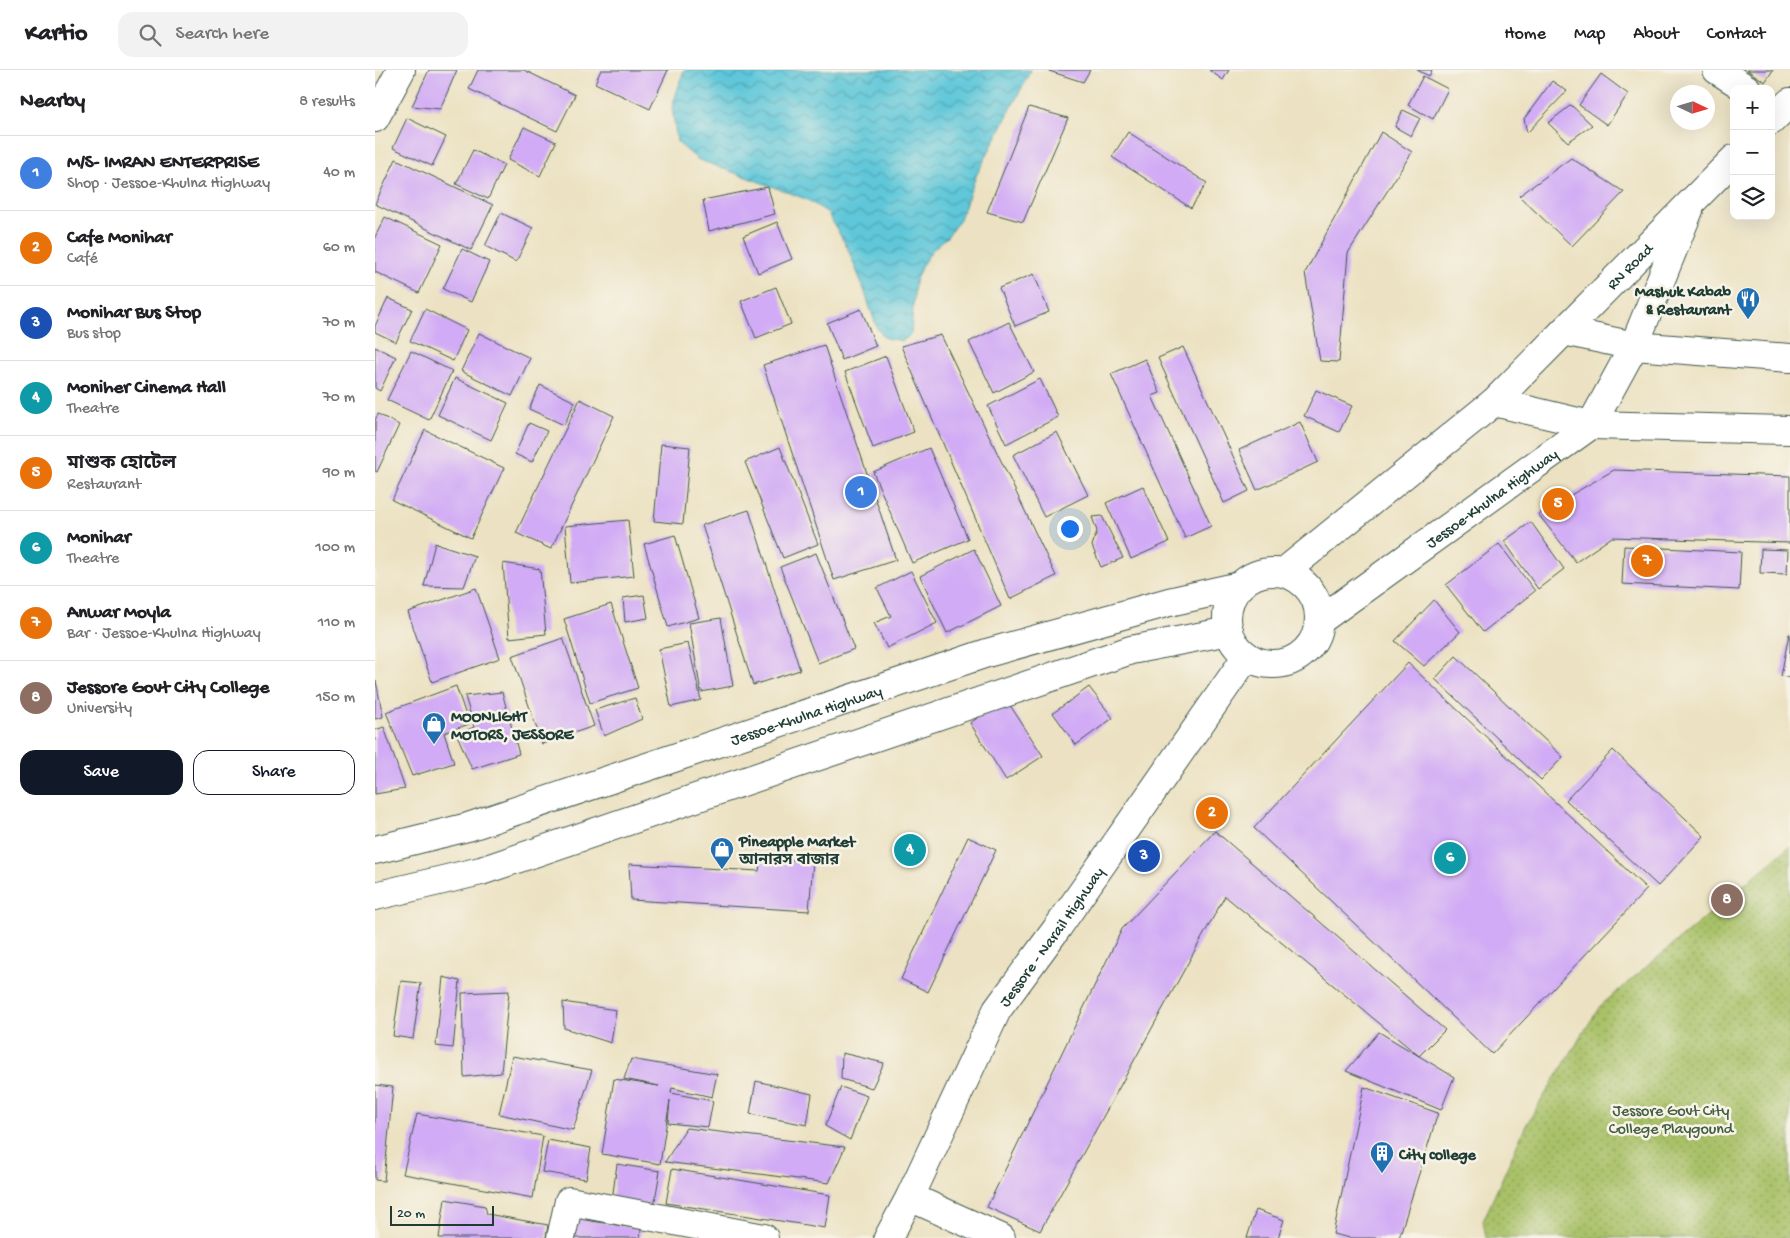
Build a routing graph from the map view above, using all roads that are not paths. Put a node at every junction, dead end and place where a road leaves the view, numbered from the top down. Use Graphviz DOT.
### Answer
graph roads {
  1 [pos="401,70"];
  2 [pos="1717,70"];
  3 [pos="1741,85"];
  4 [pos="375,118"];
  5 [pos="1730,163"];
  6 [pos="1693,199"];
  7 [pos="1564,331"];
  8 [pos="1634,346"];
  9 [pos="1790,358"];
  10 [pos="1494,402"];
  11 [pos="1591,426"];
  12 [pos="1790,430"];
  13 [pos="1284,572"];
  14 [pos="1239,586"];
  15 [pos="1319,620"];
  16 [pos="1229,631"];
  17 [pos="1247,656"];
  18 [pos="375,850"];
  19 [pos="375,896"];
  20 [pos="910,1197"];
  21 [pos="561,1238"];
  22 [pos="764,1238"];
  23 [pos="888,1238"];
  24 [pos="1001,1238"];
  1 -- 4 [label="main road"];
  2 -- 3 [label="main road"];
  5 -- 6 [label="main road, RN Road"];
  6 -- 7 [label="main road, RN Road"];
  6 -- 8 [label="main road, RN Road"];
  7 -- 8 [label="main road"];
  7 -- 10 [label="main road"];
  8 -- 9 [label="main road"];
  8 -- 11 [label="main road, Jessoe-Khulna Highway"];
  10 -- 11 [label="main road"];
  10 -- 13 [label="main road"];
  11 -- 12 [label="main road"];
  11 -- 15 [label="main road, Jessoe-Khulna Highway"];
  13 -- 14 [label="main road"];
  13 -- 15 [label="main road"];
  14 -- 16 [label="main road"];
  14 -- 18 [label="main road, Jessoe-Khulna Highway"];
  15 -- 17 [label="main road"];
  16 -- 17 [label="main road"];
  16 -- 19 [label="main road"];
  17 -- 20 [label="main road, Jessore - Narail Highway"];
  20 -- 23 [label="main road, Jessore - Narail Highway"];
  20 -- 24 [label="main road"];
  21 -- 22 [label="main road"];
}
